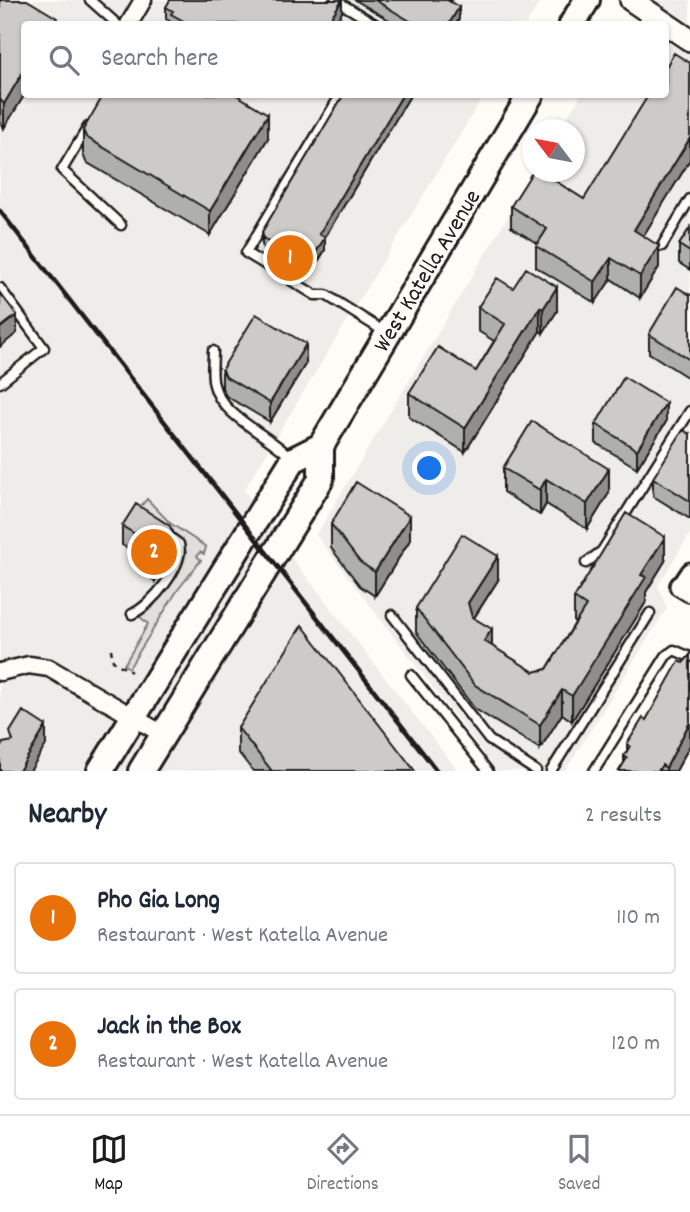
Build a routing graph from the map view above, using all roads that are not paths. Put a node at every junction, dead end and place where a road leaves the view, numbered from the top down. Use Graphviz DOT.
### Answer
graph roads {
  1 [pos="90,0"];
  2 [pos="143,0"];
  3 [pos="335,0"];
  4 [pos="587,0"];
  5 [pos="631,0"];
  6 [pos="114,21"];
  7 [pos="131,21"];
  8 [pos="370,21"];
  9 [pos="574,21"];
  10 [pos="662,21"];
  11 [pos="669,26"];
  12 [pos="690,40"];
  13 [pos="339,98"];
  14 [pos="529,98"];
  15 [pos="96,114"];
  16 [pos="690,199"];
  17 [pos="121,225"];
  18 [pos="662,246"];
  19 [pos="0,288"];
  20 [pos="388,334"];
  21 [pos="213,351"];
  22 [pos="0,383"];
  23 [pos="690,411"];
  24 [pos="321,446"];
  25 [pos="293,460"];
  26 [pos="152,525"];
  27 [pos="586,563"];
  28 [pos="650,613"];
  29 [pos="132,614"];
  30 [pos="392,615"];
  31 [pos="690,657"];
  32 [pos="0,672"];
  33 [pos="411,675"];
  34 [pos="133,716"];
  35 [pos="164,735"];
  36 [pos="100,771"];
  37 [pos="141,771"];
  38 [pos="488,771"];
  39 [pos="536,771"];
  40 [pos="551,771"];
  41 [pos="594,771"];
  1 -- 6 [label="lane"];
  2 -- 7 [label="street"];
  3 -- 8 [label="lane"];
  4 -- 9 [label="main road"];
  5 -- 10 [label="main road"];
  11 -- 12 [label="main road"];
  13 -- 20 [label="lane"];
  14 -- 20 [label="main road, West Katella Avenue"];
  15 -- 17 [label="lane"];
  16 -- 18 [label="lane"];
  19 -- 22 [label="lane"];
  20 -- 24 [label="main road, West Katella Avenue"];
  21 -- 25 [label="lane"];
  23 -- 27 [label="lane"];
  24 -- 25 [label="main road"];
  24 -- 35 [label="main road, West Katella Avenue"];
  25 -- 34 [label="main road"];
  26 -- 29 [label="lane"];
  28 -- 40 [label="lane"];
  30 -- 39 [label="lane"];
  31 -- 41 [label="lane"];
  32 -- 34 [label="street"];
  33 -- 38 [label="lane"];
  34 -- 35 [label="street"];
  34 -- 36 [label="main road"];
  35 -- 37 [label="main road, West Katella Avenue"];
}
